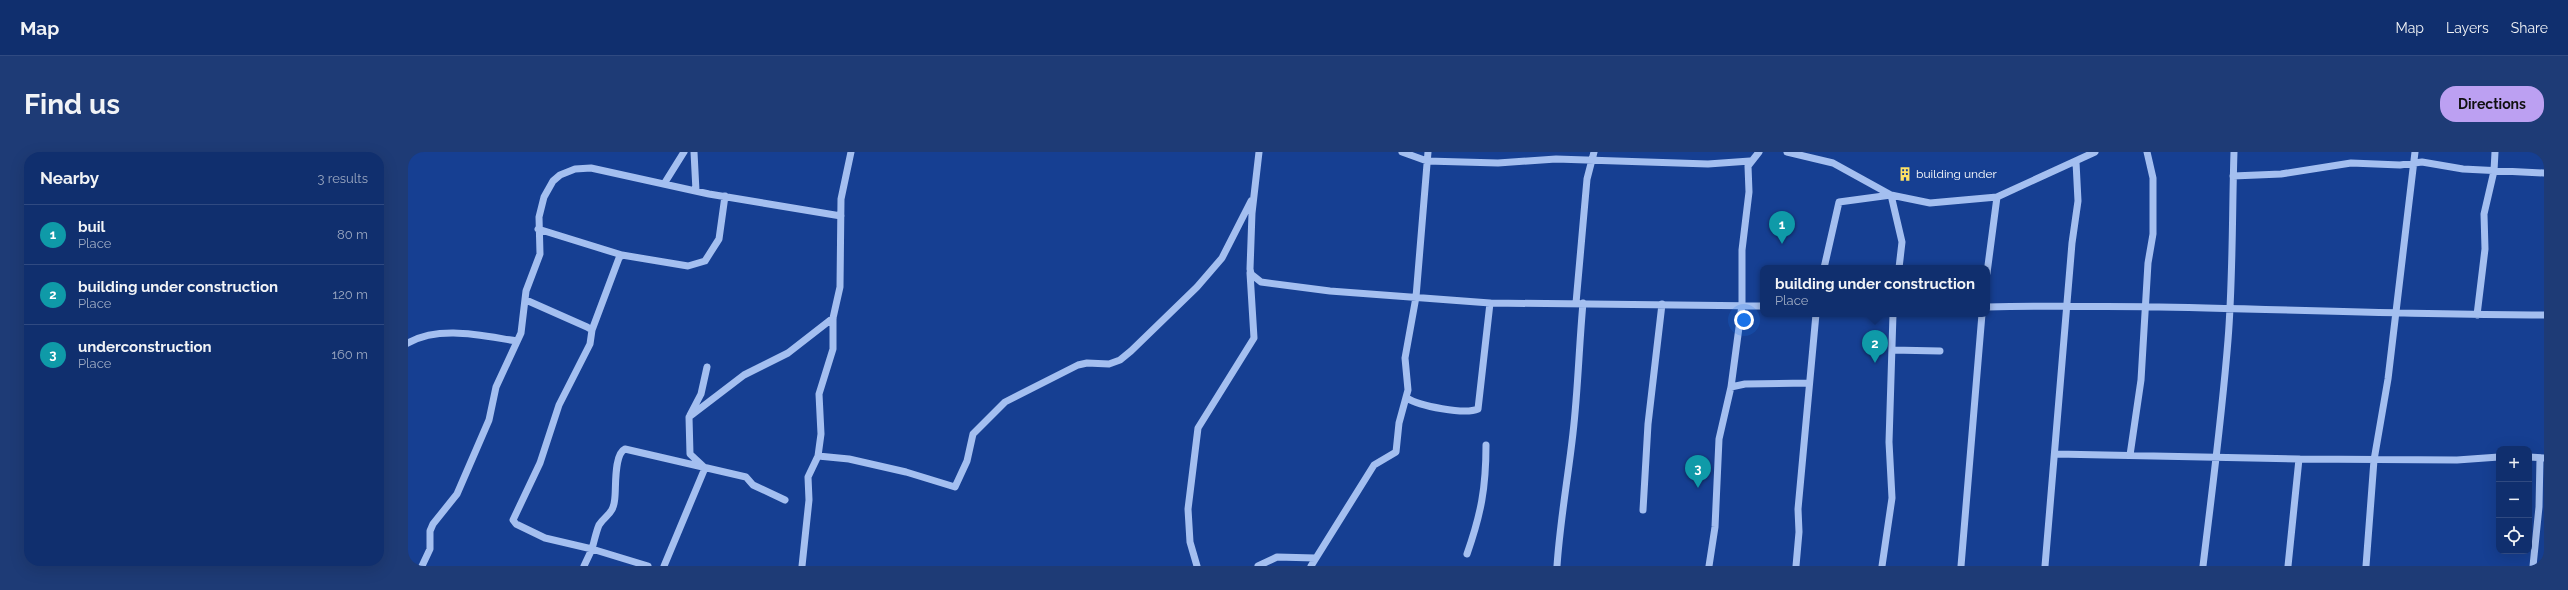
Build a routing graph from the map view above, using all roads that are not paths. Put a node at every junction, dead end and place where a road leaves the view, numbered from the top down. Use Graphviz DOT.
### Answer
graph roads {
  1 [pos="684,152"];
  2 [pos="694,152"];
  3 [pos="851,152"];
  4 [pos="1259,152"];
  5 [pos="1402,152"];
  6 [pos="1428,152"];
  7 [pos="1594,152"];
  8 [pos="1759,152"];
  9 [pos="1787,152"];
  10 [pos="2095,152"];
  11 [pos="2147,152"];
  12 [pos="2234,152"];
  13 [pos="2415,152"];
  14 [pos="2495,152"];
  15 [pos="1798,154"];
  16 [pos="1427,161"];
  17 [pos="1592,161"];
  18 [pos="1750,161"];
  19 [pos="2076,162"];
  20 [pos="2414,164"];
  21 [pos="2494,171"];
  22 [pos="2544,174"];
  23 [pos="2233,176"];
  24 [pos="664,184"];
  25 [pos="696,191"];
  26 [pos="1891,195"];
  27 [pos="725,196"];
  28 [pos="1997,197"];
  29 [pos="1253,198"];
  30 [pos="841,216"];
  31 [pos="538,229"];
  32 [pos="622,255"];
  33 [pos="1825,265"];
  34 [pos="1899,265"];
  35 [pos="1988,265"];
  36 [pos="1250,269"];
  37 [pos="1416,297"];
  38 [pos="526,300"];
  39 [pos="1490,303"];
  40 [pos="1580,303"];
  41 [pos="1662,304"];
  42 [pos="1742,305"];
  43 [pos="2066,305"];
  44 [pos="1760,306"];
  45 [pos="1990,307"];
  46 [pos="2146,308"];
  47 [pos="2230,309"];
  48 [pos="2396,313"];
  49 [pos="2477,315"];
  50 [pos="2544,315"];
  51 [pos="1816,317"];
  52 [pos="1893,317"];
  53 [pos="1982,317"];
  54 [pos="833,318"];
  55 [pos="592,330"];
  56 [pos="518,341"];
  57 [pos="408,342"];
  58 [pos="1892,350"];
  59 [pos="1940,351"];
  60 [pos="707,367"];
  61 [pos="1808,383"];
  62 [pos="1731,388"];
  63 [pos="1407,398"];
  64 [pos="689,417"];
  65 [pos="1486,445"];
  66 [pos="2056,454"];
  67 [pos="2130,455"];
  68 [pos="818,456"];
  69 [pos="2496,457"];
  70 [pos="2532,457"];
  71 [pos="2218,458"];
  72 [pos="2542,458"];
  73 [pos="2299,459"];
  74 [pos="2374,460"];
  75 [pos="705,468"];
  76 [pos="785,500"];
  77 [pos="1643,510"];
  78 [pos="592,549"];
  79 [pos="1466,554"];
  80 [pos="1315,558"];
  81 [pos="422,566"];
  82 [pos="584,566"];
  83 [pos="648,566"];
  84 [pos="664,566"];
  85 [pos="802,566"];
  86 [pos="1197,566"];
  87 [pos="1258,566"];
  88 [pos="1311,566"];
  89 [pos="1557,566"];
  90 [pos="1709,566"];
  91 [pos="1796,566"];
  92 [pos="1882,566"];
  93 [pos="1961,566"];
  94 [pos="2045,566"];
  95 [pos="2203,566"];
  96 [pos="2288,566"];
  97 [pos="2366,566"];
  98 [pos="2532,566"];
  1 -- 24 [label="street"];
  2 -- 25 [label="street"];
  3 -- 30 [label="street"];
  4 -- 29 [label="street"];
  5 -- 16 [label="street"];
  6 -- 16 [label="street"];
  7 -- 17 [label="street"];
  8 -- 18 [label="street"];
  9 -- 15 [label="street"];
  10 -- 19 [label="street"];
  11 -- 46 [label="street"];
  12 -- 23 [label="street"];
  13 -- 20 [label="street"];
  14 -- 21 [label="street"];
  15 -- 26 [label="street"];
  16 -- 17 [label="street"];
  16 -- 37 [label="street"];
  17 -- 18 [label="street"];
  17 -- 40 [label="street"];
  18 -- 42 [label="street"];
  19 -- 28 [label="street"];
  19 -- 43 [label="street"];
  20 -- 21 [label="street"];
  20 -- 23 [label="street"];
  20 -- 48 [label="street"];
  21 -- 22 [label="street"];
  21 -- 49 [label="street"];
  23 -- 47 [label="street"];
  24 -- 25 [label="street"];
  24 -- 31 [label="street"];
  25 -- 27 [label="street"];
  26 -- 28 [label="street"];
  26 -- 33 [label="street"];
  26 -- 34 [label="street"];
  27 -- 30 [label="street"];
  27 -- 32 [label="street"];
  28 -- 35 [label="street"];
  29 -- 36 [label="street"];
  29 -- 68 [label="street"];
  30 -- 54 [label="street"];
  31 -- 32 [label="street"];
  31 -- 38 [label="street"];
  32 -- 55 [label="street"];
  36 -- 37 [label="street"];
  36 -- 86 [label="street"];
  37 -- 39 [label="street"];
  37 -- 63 [label="street"];
  38 -- 55 [label="street"];
  38 -- 56 [label="street"];
  39 -- 40 [label="street"];
  39 -- 63 [label="street"];
  40 -- 41 [label="street"];
  40 -- 89 [label="street"];
  41 -- 42 [label="street"];
  41 -- 77 [label="street"];
  42 -- 44 [label="street"];
  42 -- 62 [label="street"];
  43 -- 45 [label="street"];
  43 -- 46 [label="street"];
  43 -- 66 [label="street"];
  46 -- 47 [label="street"];
  46 -- 67 [label="street"];
  47 -- 48 [label="street"];
  47 -- 71 [label="street"];
  48 -- 49 [label="street"];
  48 -- 74 [label="street"];
  49 -- 50 [label="street"];
  51 -- 61 [label="street"];
  52 -- 58 [label="street"];
  53 -- 93 [label="street"];
  54 -- 64 [label="street"];
  54 -- 68 [label="street"];
  55 -- 78 [label="street"];
  56 -- 57 [label="street"];
  56 -- 81 [label="street"];
  58 -- 59 [label="street"];
  58 -- 92 [label="street"];
  60 -- 64 [label="street"];
  61 -- 62 [label="street"];
  61 -- 91 [label="street"];
  62 -- 90 [label="street"];
  63 -- 80 [label="street"];
  64 -- 75 [label="street"];
  65 -- 79 [label="street"];
  66 -- 67 [label="street"];
  66 -- 94 [label="street"];
  67 -- 71 [label="street"];
  68 -- 85 [label="street"];
  69 -- 74 [label="street"];
  70 -- 72 [label="street"];
  71 -- 73 [label="street"];
  71 -- 95 [label="street"];
  72 -- 98 [label="street"];
  73 -- 74 [label="street"];
  73 -- 96 [label="street"];
  74 -- 97 [label="street"];
  75 -- 76 [label="street"];
  75 -- 78 [label="street"];
  75 -- 84 [label="street"];
  78 -- 82 [label="street"];
  78 -- 83 [label="street"];
  80 -- 87 [label="street"];
  80 -- 88 [label="street"];
}
